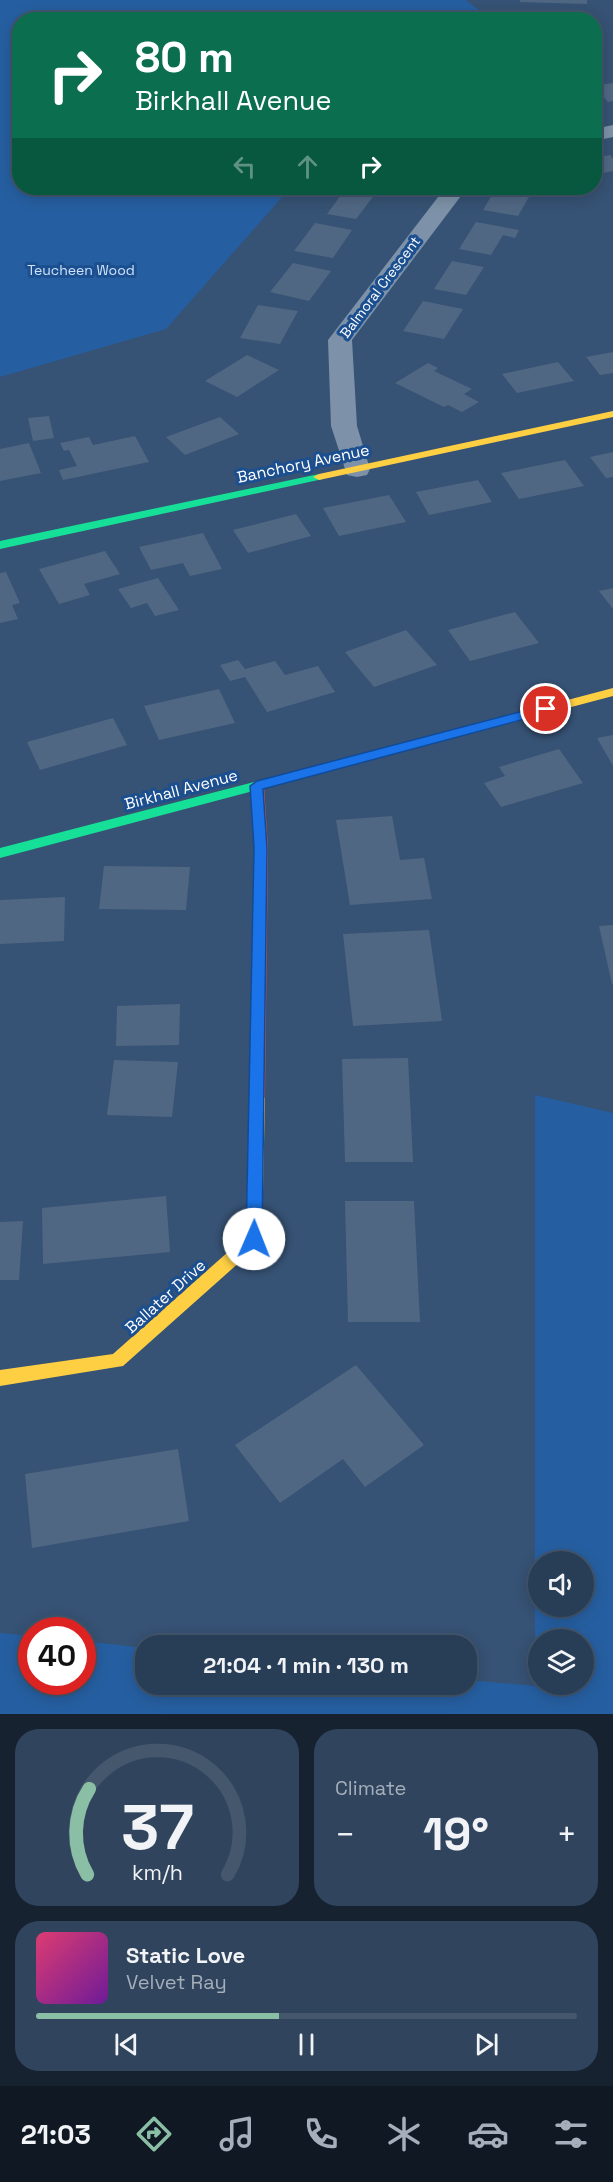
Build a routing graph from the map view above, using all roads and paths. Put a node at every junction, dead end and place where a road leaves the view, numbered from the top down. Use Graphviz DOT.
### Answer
graph roads {
  1 [pos="451,195"];
  2 [pos="613,414"];
  3 [pos="357,469"];
  4 [pos="0,545"];
  5 [pos="613,692"];
  6 [pos="257,786"];
  7 [pos="0,853"];
  8 [pos="0,1378"];
  1 -- 3 [label="street, Balmoral Crescent"];
  2 -- 3 [label="street, Banchory Avenue"];
  3 -- 4 [label="street, Banchory Avenue"];
  5 -- 6 [label="street, Birkhall Avenue"];
  6 -- 7 [label="street, Birkhall Avenue"];
  6 -- 8 [label="street, Ballater Drive"];
}
